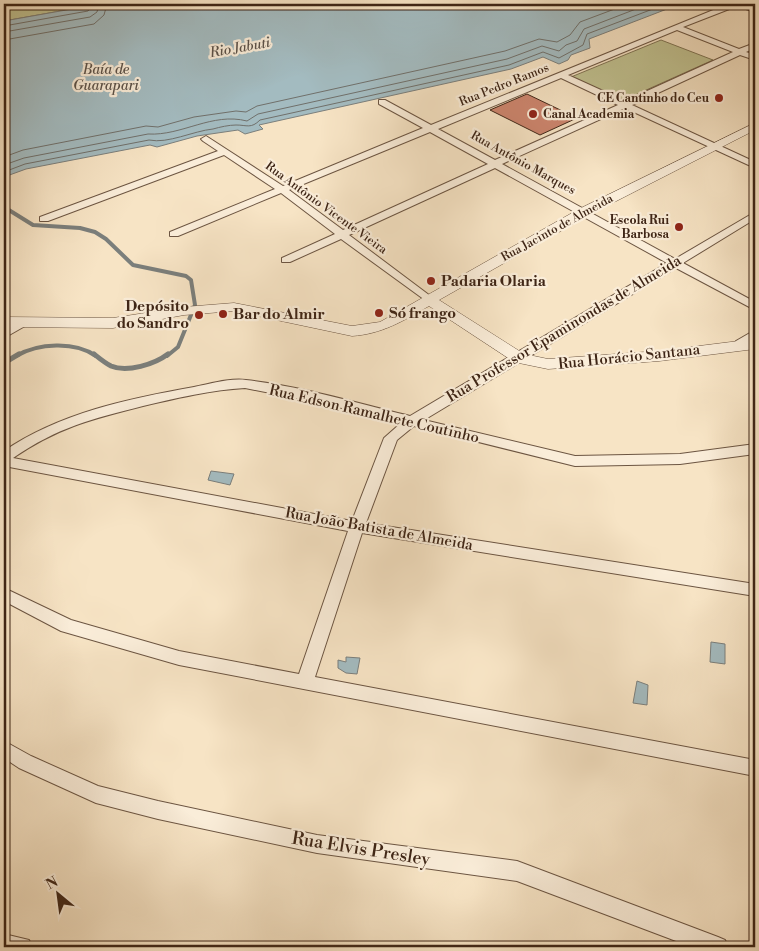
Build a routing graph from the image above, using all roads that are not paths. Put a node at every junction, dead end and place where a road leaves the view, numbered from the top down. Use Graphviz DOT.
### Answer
graph roads {
  1 [pos="734,4"];
  2 [pos="739,4"];
  3 [pos="755,10"];
  4 [pos="678,28"];
  5 [pos="755,45"];
  6 [pos="739,52"];
  7 [pos="755,58"];
  8 [pos="561,75"];
  9 [pos="382,102"];
  10 [pos="625,105"];
  11 [pos="755,126"];
  12 [pos="431,128"];
  13 [pos="206,139"];
  14 [pos="714,147"];
  15 [pos="224,152"];
  16 [pos="496,165"];
  17 [pos="755,166"];
  18 [pos="283,190"];
  19 [pos="584,212"];
  20 [pos="755,215"];
  21 [pos="44,219"];
  22 [pos="174,234"];
  23 [pos="342,234"];
  24 [pos="286,260"];
  25 [pos="673,263"];
  26 [pos="429,300"];
  27 [pos="755,307"];
  28 [pos="4,322"];
  29 [pos="21,323"];
  30 [pos="4,334"];
  31 [pos="755,334"];
  32 [pos="748,344"];
  33 [pos="519,358"];
  34 [pos="410,422"];
  35 [pos="755,449"];
  36 [pos="4,457"];
  37 [pos="4,461"];
  38 [pos="357,527"];
  39 [pos="755,590"];
  40 [pos="5,597"];
  41 [pos="305,681"];
  42 [pos="4,749"];
  43 [pos="755,768"];
  44 [pos="4,944"];
  45 [pos="22,947"];
  46 [pos="718,947"];
  1 -- 4 [label="street, Rua Pedro Ramos"];
  2 -- 3 [label="street"];
  4 -- 6 [label="street"];
  4 -- 8 [label="street, Rua Pedro Ramos"];
  5 -- 6 [label="street"];
  6 -- 7 [label="street"];
  6 -- 10 [label="street"];
  8 -- 10 [label="street"];
  8 -- 12 [label="street, Rua Pedro Ramos"];
  9 -- 12 [label="street, Rua Antônio Marques"];
  10 -- 14 [label="street"];
  10 -- 16 [label="street"];
  11 -- 14 [label="street, Rua Jacinto de Almeida"];
  12 -- 16 [label="street, Rua Antônio Marques"];
  12 -- 18 [label="street, Rua Pedro Ramos"];
  13 -- 15 [label="street, Rua Antônio Vicente Vieira"];
  14 -- 17 [label="street"];
  14 -- 19 [label="street, Rua Jacinto de Almeida"];
  15 -- 18 [label="street, Rua Antônio Vicente Vieira"];
  15 -- 21 [label="street"];
  16 -- 19 [label="street, Rua Antônio Marques"];
  16 -- 23 [label="street"];
  18 -- 22 [label="street, Rua Pedro Ramos"];
  18 -- 23 [label="street, Rua Antônio Vicente Vieira"];
  19 -- 25 [label="street, Rua Antônio Marques"];
  19 -- 26 [label="street, Rua Jacinto de Almeida"];
  20 -- 25 [label="street, Rua Professor Epaminondas de Almeida"];
  23 -- 24 [label="street"];
  23 -- 26 [label="street, Rua Antônio Vicente Vieira"];
  25 -- 27 [label="street, Rua Antônio Marques"];
  25 -- 33 [label="street, Rua Professor Epaminondas de Almeida"];
  26 -- 29 [label="street, Rua Jacinto de Almeida"];
  26 -- 33 [label="street"];
  28 -- 29 [label="street, Rua Jacinto de Almeida"];
  29 -- 30 [label="street"];
  31 -- 32 [label="street, Rua Horácio Santana"];
  32 -- 33 [label="street, Rua Horácio Santana"];
  33 -- 34 [label="street, Rua Professor Epaminondas de Almeida"];
  34 -- 35 [label="street, Rua Edson Ramalhete Coutinho"];
  34 -- 36 [label="street, Rua Edson Ramalhete Coutinho"];
  34 -- 38 [label="street, Rua Professor Epaminondas de Almeida"];
  37 -- 38 [label="street, Rua João Batista de Almeida"];
  38 -- 39 [label="street, Rua João Batista de Almeida"];
  38 -- 41 [label="street, Rua Professor Epaminondas de Almeida"];
  40 -- 41 [label="street"];
  41 -- 43 [label="street"];
  42 -- 46 [label="street, Rua Elvis Presley"];
  44 -- 45 [label="street"];
}
